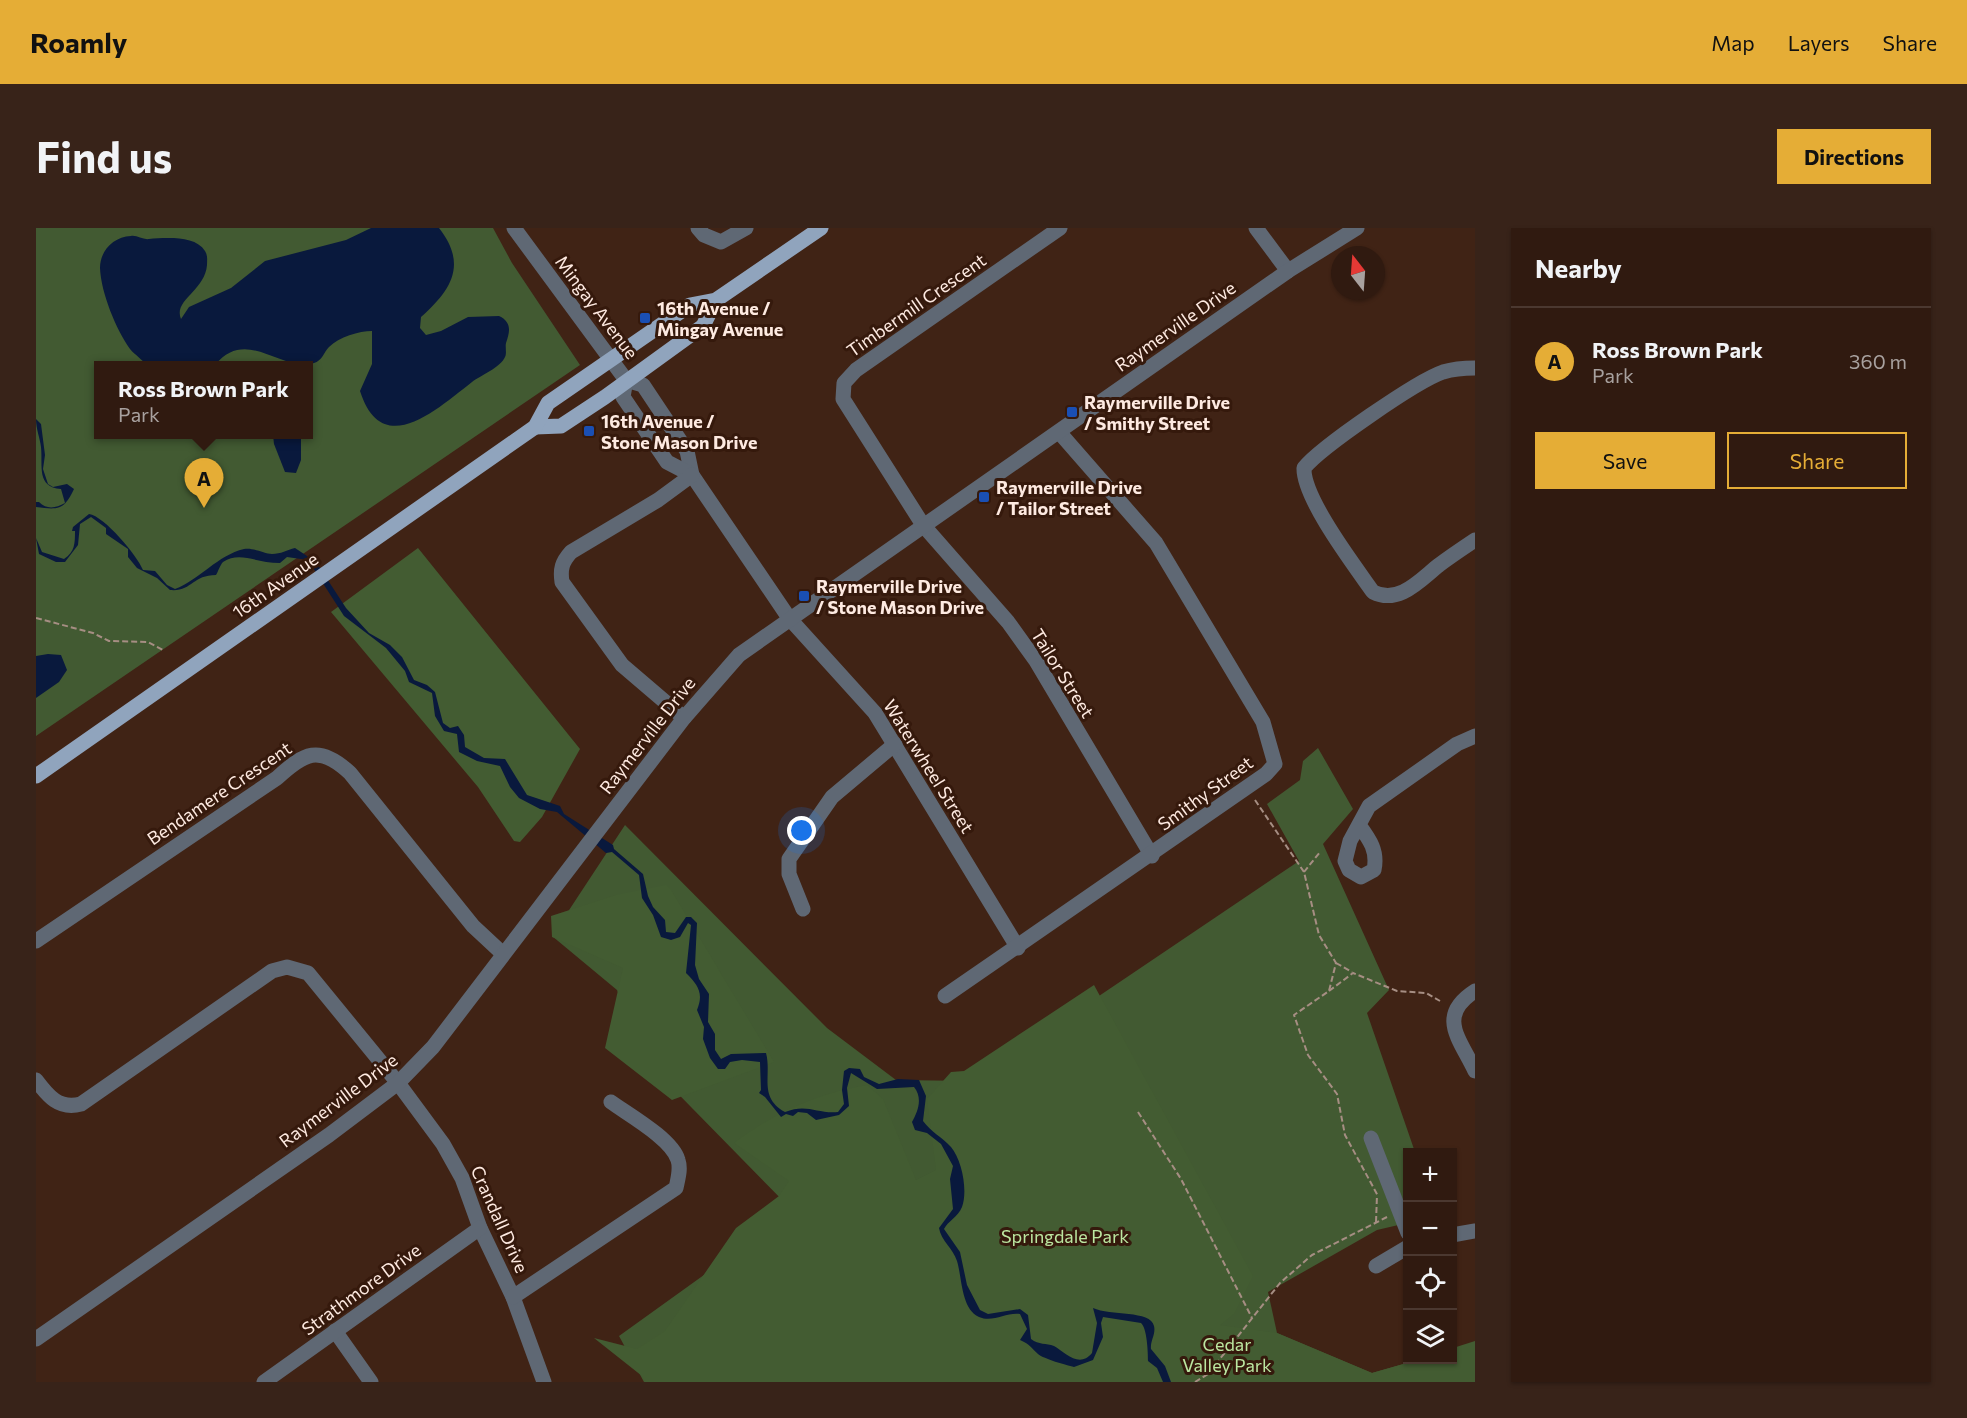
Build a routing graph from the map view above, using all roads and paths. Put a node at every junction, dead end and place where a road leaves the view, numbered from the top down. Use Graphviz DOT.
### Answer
graph roads {
  1 [pos="514,228"];
  2 [pos="698,228"];
  3 [pos="746,228"];
  4 [pos="821,228"];
  5 [pos="1060,228"];
  6 [pos="1256,228"];
  7 [pos="1357,228"];
  8 [pos="1288,271"];
  9 [pos="716,300"];
  10 [pos="612,360"];
  11 [pos="1475,368"];
  12 [pos="626,380"];
  13 [pos="535,427"];
  14 [pos="1059,432"];
  15 [pos="692,475"];
  16 [pos="923,525"];
  17 [pos="1475,540"];
  18 [pos="36,618"];
  19 [pos="789,618"];
  20 [pos="163,650"];
  21 [pos="684,718"];
  22 [pos="1475,735"];
  23 [pos="895,744"];
  24 [pos="36,776"];
  25 [pos="1255,800"];
  26 [pos="1359,825"];
  27 [pos="1320,852"];
  28 [pos="1152,856"];
  29 [pos="1304,872"];
  30 [pos="803,909"];
  31 [pos="36,941"];
  32 [pos="1018,948"];
  33 [pos="502,953"];
  34 [pos="1336,963"];
  35 [pos="1353,973"];
  36 [pos="1329,991"];
  37 [pos="1475,991"];
  38 [pos="945,996"];
  39 [pos="1440,1001"];
  40 [pos="1475,1071"];
  41 [pos="36,1080"];
  42 [pos="398,1083"];
  43 [pos="611,1102"];
  44 [pos="1138,1113"];
  45 [pos="1371,1138"];
  46 [pos="1377,1195"];
  47 [pos="1382,1202"];
  48 [pos="1400,1213"];
  49 [pos="1376,1222"];
  50 [pos="1403,1222"];
  51 [pos="480,1228"];
  52 [pos="1475,1231"];
  53 [pos="1457,1234"];
  54 [pos="1403,1250"];
  55 [pos="1376,1266"];
  56 [pos="513,1297"];
  57 [pos="1252,1318"];
  58 [pos="335,1331"];
  59 [pos="36,1339"];
  60 [pos="264,1382"];
  61 [pos="371,1382"];
  62 [pos="544,1382"];
  63 [pos="1195,1382"];
  1 -- 10 [label="street, Mingay Avenue"];
  2 -- 3 [label="street"];
  4 -- 9 [label="main road, 16th Avenue"];
  5 -- 16 [label="street, Timbermill Crescent"];
  6 -- 8 [label="street"];
  7 -- 8 [label="street, Raymerville Drive"];
  8 -- 14 [label="street, Raymerville Drive"];
  9 -- 10 [label="main road, 16th Avenue"];
  9 -- 12 [label="main road, 16th Avenue"];
  10 -- 12 [label="street, Mingay Avenue"];
  10 -- 13 [label="main road, 16th Avenue"];
  11 -- 17 [label="street"];
  12 -- 13 [label="main road, 16th Avenue"];
  12 -- 15 [label="street"];
  12 -- 15 [label="street"];
  13 -- 24 [label="main road, 16th Avenue"];
  14 -- 16 [label="street, Raymerville Drive"];
  14 -- 28 [label="street, Smithy Street"];
  15 -- 19 [label="street, Waterwheel Street"];
  15 -- 21 [label="street"];
  16 -- 19 [label="street, Raymerville Drive"];
  16 -- 28 [label="street, Tailor Street"];
  18 -- 20 [label="path"];
  19 -- 21 [label="street, Raymerville Drive"];
  19 -- 23 [label="street, Waterwheel Street"];
  21 -- 33 [label="street, Raymerville Drive"];
  22 -- 26 [label="street"];
  23 -- 30 [label="street"];
  23 -- 32 [label="street, Waterwheel Street"];
  25 -- 29 [label="path"];
  27 -- 29 [label="path"];
  28 -- 32 [label="street, Smithy Street"];
  29 -- 34 [label="path"];
  31 -- 33 [label="street, Bendamere Crescent"];
  32 -- 38 [label="street, Smithy Street"];
  33 -- 42 [label="street, Raymerville Drive"];
  34 -- 35 [label="path"];
  34 -- 36 [label="path"];
  35 -- 36 [label="path"];
  35 -- 39 [label="path"];
  36 -- 46 [label="path"];
  37 -- 40 [label="street"];
  41 -- 42 [label="street"];
  42 -- 51 [label="street, Crandall Drive"];
  42 -- 59 [label="street, Raymerville Drive"];
  43 -- 56 [label="street"];
  44 -- 57 [label="path"];
  45 -- 48 [label="street"];
  46 -- 47 [label="path"];
  46 -- 49 [label="path"];
  48 -- 49 [label="path"];
  48 -- 50 [label="street"];
  49 -- 57 [label="path"];
  51 -- 56 [label="street, Crandall Drive"];
  51 -- 58 [label="street, Strathmore Drive"];
  52 -- 53 [label="street"];
  54 -- 55 [label="street"];
  56 -- 62 [label="street, Crandall Drive"];
  57 -- 63 [label="path"];
  58 -- 60 [label="street, Strathmore Drive"];
  58 -- 61 [label="street"];
}
